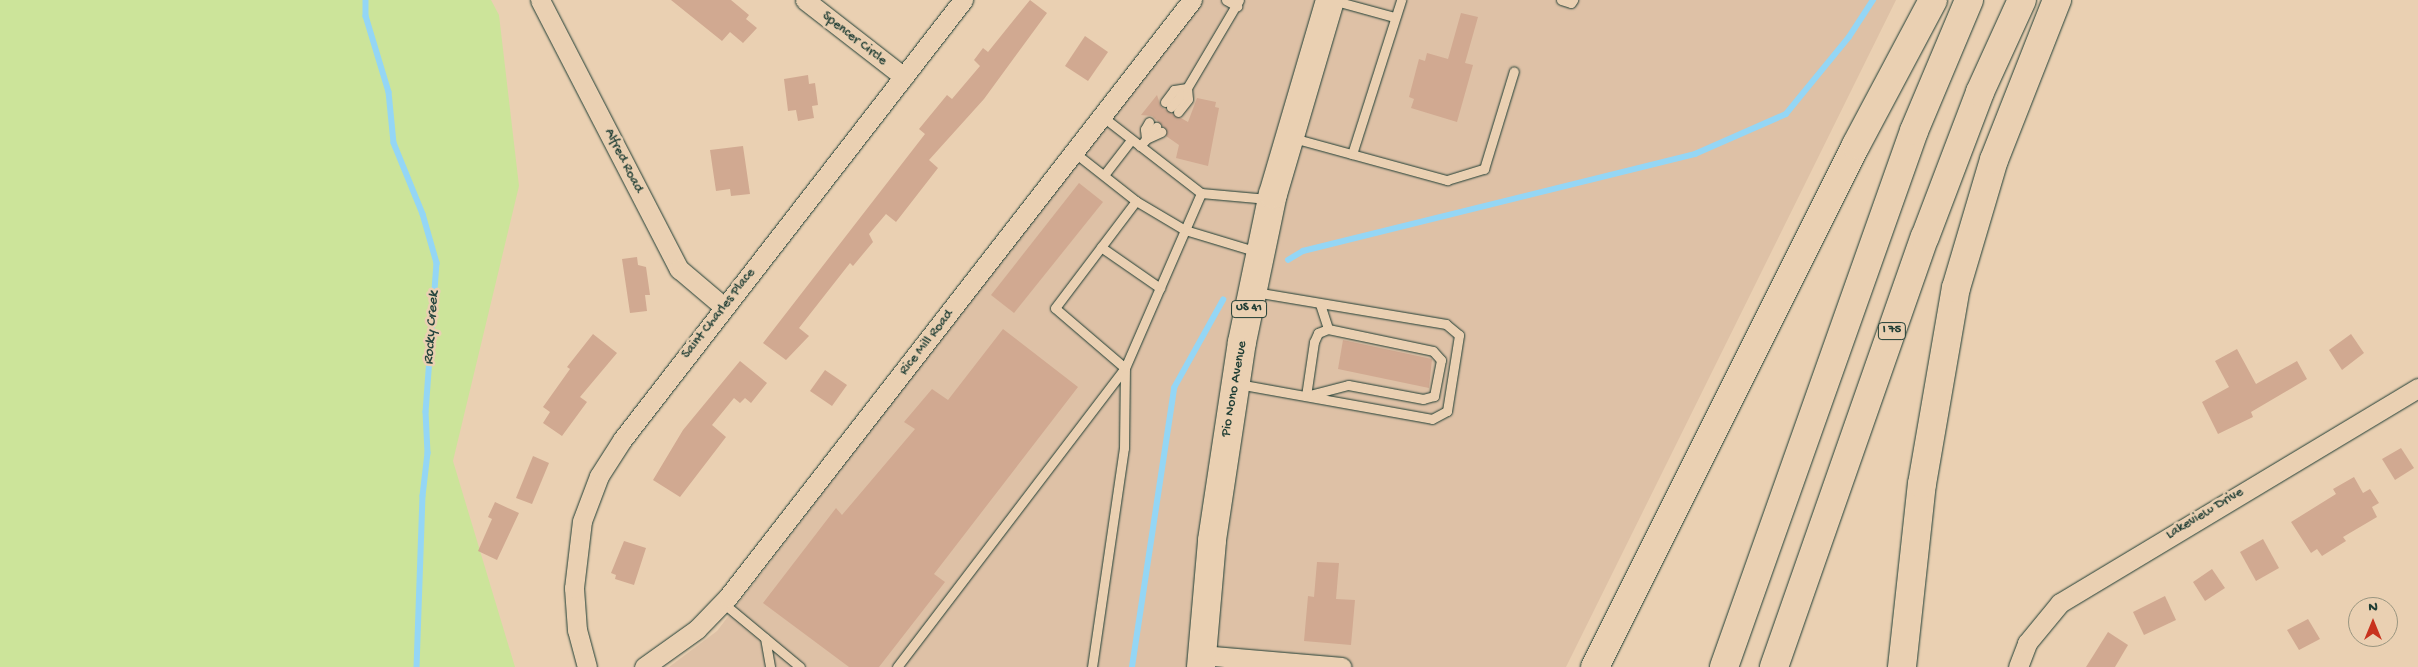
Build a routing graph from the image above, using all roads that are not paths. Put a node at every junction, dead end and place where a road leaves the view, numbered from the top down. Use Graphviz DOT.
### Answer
graph roads {
  1 [pos="540,0"];
  2 [pos="805,0"];
  3 [pos="963,0"];
  4 [pos="1192,0"];
  5 [pos="1226,0"];
  6 [pos="1331,0"];
  7 [pos="1400,0"];
  8 [pos="1561,0"];
  9 [pos="1573,0"];
  10 [pos="1934,0"];
  11 [pos="1969,0"];
  12 [pos="2022,0"];
  13 [pos="2056,0"];
  14 [pos="1238,3"];
  15 [pos="1394,17"];
  16 [pos="1514,71"];
  17 [pos="904,77"];
  18 [pos="1187,88"];
  19 [pos="1103,117"];
  20 [pos="1155,127"];
  21 [pos="1291,137"];
  22 [pos="1131,140"];
  23 [pos="1143,142"];
  24 [pos="1075,153"];
  25 [pos="1352,154"];
  26 [pos="1104,175"];
  27 [pos="1201,194"];
  28 [pos="1272,199"];
  29 [pos="1136,201"];
  30 [pos="1185,230"];
  31 [pos="1101,247"];
  32 [pos="1261,252"];
  33 [pos="1160,288"];
  34 [pos="1253,292"];
  35 [pos="1320,304"];
  36 [pos="724,307"];
  37 [pos="1328,329"];
  38 [pos="1125,368"];
  39 [pos="1235,384"];
  40 [pos="2418,388"];
  41 [pos="1306,396"];
  42 [pos="723,603"];
  43 [pos="765,638"];
  44 [pos="1202,661"];
  45 [pos="1776,662"];
  46 [pos="1288,665"];
  47 [pos="648,666"];
  48 [pos="587,667"];
  49 [pos="770,667"];
  50 [pos="800,667"];
  51 [pos="897,667"];
  52 [pos="1092,667"];
  53 [pos="1341,667"];
  54 [pos="1595,667"];
  55 [pos="1724,667"];
  56 [pos="1902,667"];
  57 [pos="2018,667"];
  1 -- 36 [label="street, Alfred Road"];
  2 -- 17 [label="street, Spencer Circle"];
  3 -- 17 [label="street, Saint Charles Place"];
  4 -- 19 [label="street, Rice Mill Road"];
  5 -- 14 [label="lane"];
  6 -- 15 [label="lane"];
  6 -- 21 [label="main road, Pio Nono Avenue / US 41"];
  7 -- 15 [label="lane"];
  8 -- 9 [label="lane"];
  10 -- 54 [label="main road"];
  11 -- 55 [label="main road"];
  12 -- 45 [label="main road, I 75"];
  13 -- 56 [label="main road"];
  14 -- 18 [label="lane"];
  15 -- 25 [label="lane"];
  16 -- 25 [label="lane"];
  17 -- 36 [label="street, Saint Charles Place"];
  18 -- 18 [label="lane"];
  19 -- 22 [label="lane"];
  19 -- 24 [label="street, Rice Mill Road"];
  20 -- 23 [label="lane"];
  21 -- 25 [label="lane"];
  21 -- 28 [label="main road, Pio Nono Avenue / US 41"];
  22 -- 23 [label="lane"];
  22 -- 26 [label="lane"];
  23 -- 27 [label="lane"];
  24 -- 26 [label="lane"];
  24 -- 42 [label="street, Rice Mill Road"];
  26 -- 29 [label="lane"];
  27 -- 28 [label="lane"];
  27 -- 30 [label="lane"];
  28 -- 32 [label="main road, Pio Nono Avenue / US 41"];
  29 -- 30 [label="lane"];
  29 -- 31 [label="lane"];
  30 -- 32 [label="lane"];
  30 -- 33 [label="lane"];
  31 -- 33 [label="lane"];
  31 -- 38 [label="lane"];
  32 -- 34 [label="main road, Pio Nono Avenue / US 41"];
  33 -- 38 [label="lane"];
  34 -- 35 [label="lane"];
  34 -- 39 [label="main road, Pio Nono Avenue / US 41"];
  35 -- 37 [label="lane"];
  35 -- 41 [label="lane"];
  36 -- 48 [label="street, Saint Charles Place"];
  37 -- 41 [label="lane"];
  37 -- 41 [label="lane"];
  38 -- 51 [label="lane"];
  38 -- 52 [label="lane"];
  39 -- 41 [label="lane"];
  39 -- 44 [label="main road, Pio Nono Avenue / US 41"];
  40 -- 57 [label="street, Lakeview Drive"];
  42 -- 43 [label="lane"];
  42 -- 47 [label="street, Rice Mill Road"];
  43 -- 49 [label="lane"];
  43 -- 50 [label="lane"];
  44 -- 46 [label="street"];
  46 -- 53 [label="street"];
}
